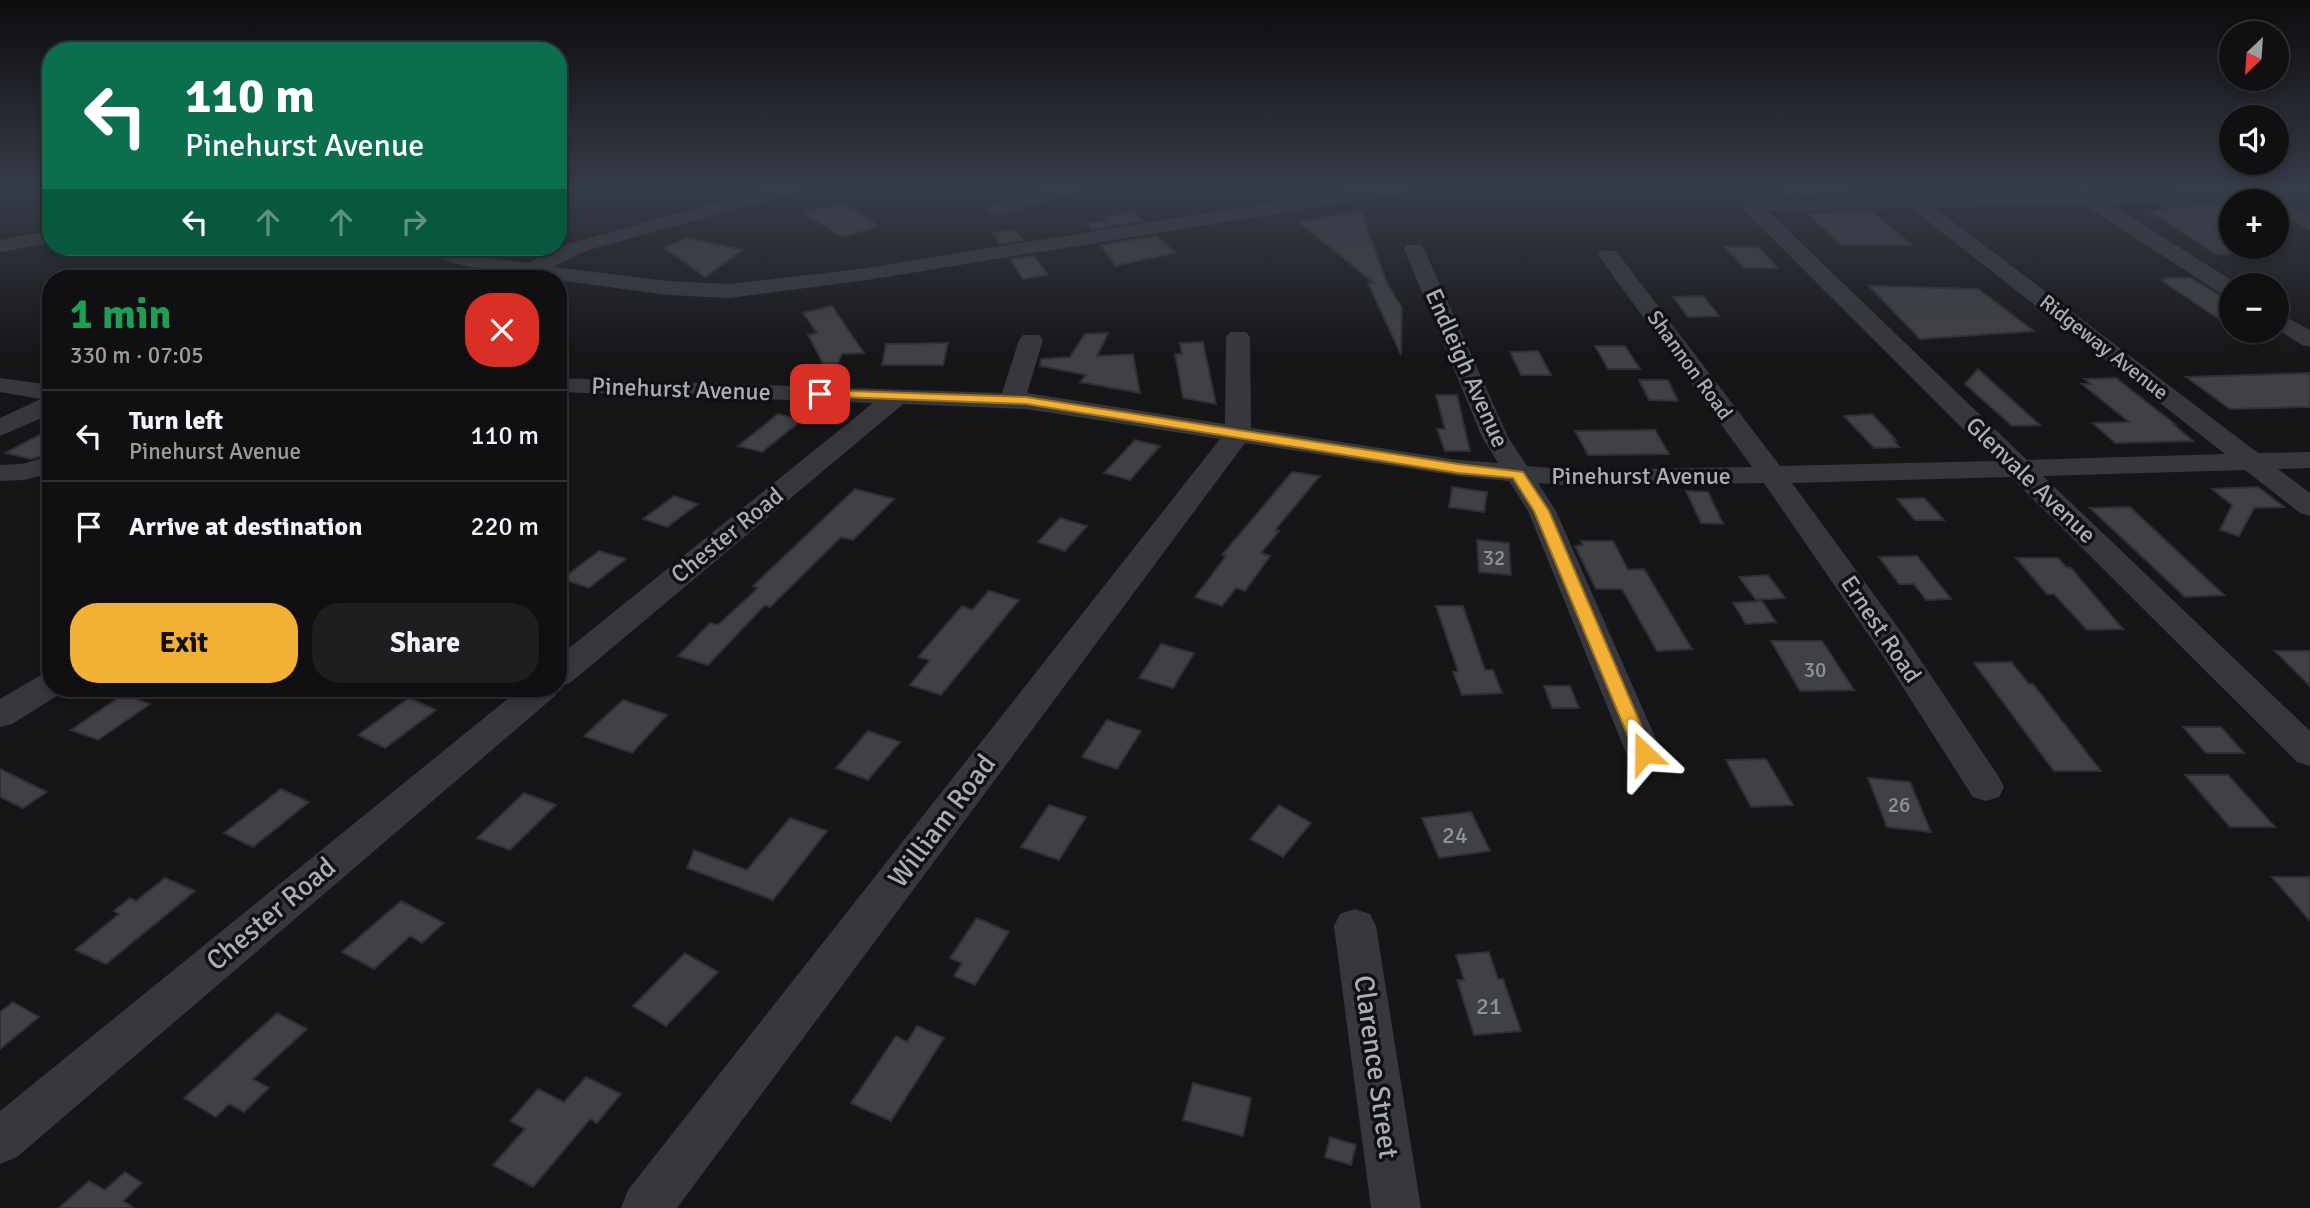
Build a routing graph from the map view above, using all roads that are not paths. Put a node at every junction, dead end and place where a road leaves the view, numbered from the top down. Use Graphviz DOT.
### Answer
graph roads {
  1 [pos="591,243"];
  2 [pos="1056,243"];
  3 [pos="1789,243"];
  4 [pos="1970,243"];
  5 [pos="2158,243"];
  6 [pos="1414,249"];
  7 [pos="567,251"];
  8 [pos="1609,255"];
  9 [pos="454,256"];
  10 [pos="556,256"];
  11 [pos="532,270"];
  12 [pos="567,275"];
  13 [pos="2219,282"];
  14 [pos="2289,327"];
  15 [pos="1238,337"];
  16 [pos="1031,340"];
  17 [pos="2310,340"];
  18 [pos="0,385"];
  19 [pos="567,385"];
  20 [pos="42,392"];
  21 [pos="898,396"];
  22 [pos="1012,400"];
  23 [pos="42,408"];
  24 [pos="0,428"];
  25 [pos="1238,434"];
  26 [pos="2310,460"];
  27 [pos="2252,462"];
  28 [pos="42,467"];
  29 [pos="2018,468"];
  30 [pos="0,474"];
  31 [pos="1518,475"];
  32 [pos="1771,475"];
  33 [pos="2310,507"];
  34 [pos="567,668"];
  35 [pos="42,689"];
  36 [pos="532,697"];
  37 [pos="0,715"];
  38 [pos="1644,753"];
  39 [pos="2310,753"];
  40 [pos="1986,787"];
  41 [pos="1355,926"];
  42 [pos="0,1141"];
  43 [pos="646,1208"];
  44 [pos="1396,1208"];
  1 -- 7 [label="street"];
  2 -- 12 [label="street"];
  3 -- 29 [label="street, Glenvale Avenue"];
  4 -- 27 [label="street, Ridgeway Avenue"];
  5 -- 13 [label="street"];
  6 -- 31 [label="street, Endleigh Avenue"];
  8 -- 32 [label="street, Shannon Road"];
  9 -- 11 [label="street"];
  10 -- 11 [label="street"];
  14 -- 17 [label="street"];
  15 -- 25 [label="street"];
  16 -- 22 [label="street"];
  18 -- 20 [label="street"];
  19 -- 21 [label="street, Pinehurst Avenue"];
  21 -- 22 [label="street, Pinehurst Avenue"];
  21 -- 34 [label="street, Chester Road"];
  22 -- 25 [label="street, Pinehurst Avenue"];
  23 -- 24 [label="street"];
  25 -- 31 [label="street, Pinehurst Avenue"];
  25 -- 43 [label="street, William Road"];
  26 -- 27 [label="street, Pinehurst Avenue"];
  27 -- 29 [label="street, Pinehurst Avenue"];
  27 -- 33 [label="street, Ridgeway Avenue"];
  28 -- 30 [label="street"];
  29 -- 32 [label="street, Pinehurst Avenue"];
  29 -- 39 [label="street, Glenvale Avenue"];
  31 -- 32 [label="street, Pinehurst Avenue"];
  31 -- 38 [label="street, Endleigh Avenue"];
  32 -- 40 [label="street, Ernest Road"];
  35 -- 37 [label="street"];
  36 -- 42 [label="street, Chester Road"];
  41 -- 44 [label="street, Clarence Street"];
}
